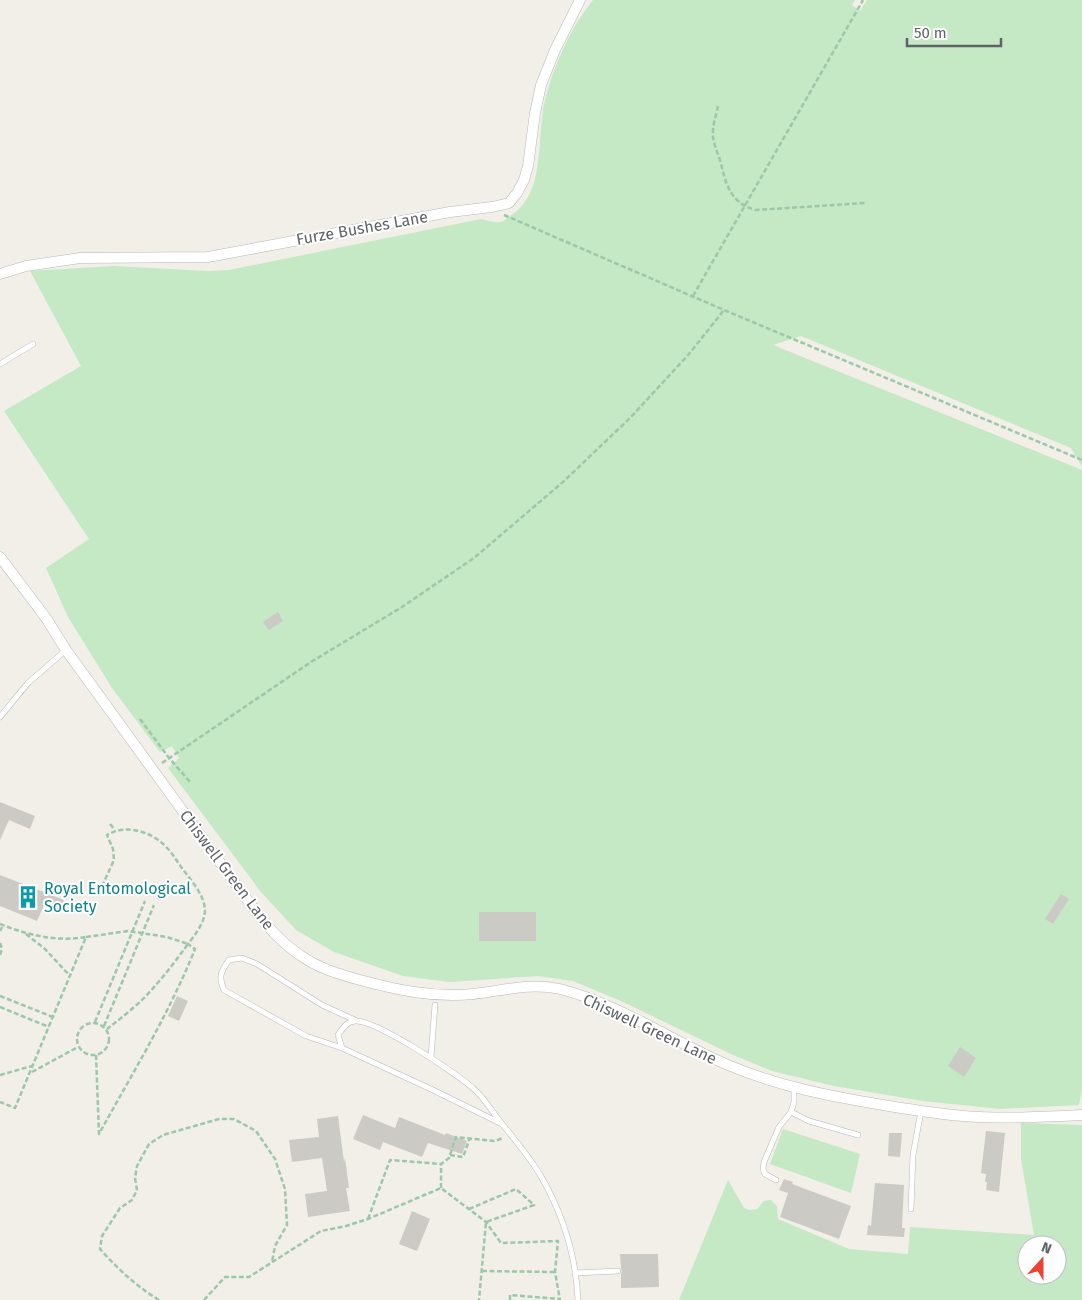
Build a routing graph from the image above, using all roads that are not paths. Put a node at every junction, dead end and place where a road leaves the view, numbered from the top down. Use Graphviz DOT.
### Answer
graph roads {
  1 [pos="580,0"];
  2 [pos="0,274"];
  3 [pos="33,344"];
  4 [pos="0,364"];
  5 [pos="0,557"];
  6 [pos="66,650"];
  7 [pos="0,717"];
  8 [pos="435,1005"];
  9 [pos="356,1021"];
  10 [pos="342,1048"];
  11 [pos="431,1057"];
  12 [pos="794,1088"];
  13 [pos="921,1111"];
  14 [pos="790,1112"];
  15 [pos="1082,1115"];
  16 [pos="502,1124"];
  17 [pos="858,1135"];
  18 [pos="776,1180"];
  19 [pos="911,1210"];
  20 [pos="618,1271"];
  21 [pos="576,1274"];
  22 [pos="578,1300"];
  1 -- 2 [label="street, Furze Bushes Lane"];
  3 -- 4 [label="lane"];
  5 -- 6 [label="street, Chiswell Green Lane"];
  6 -- 7 [label="lane"];
  6 -- 12 [label="street, Chiswell Green Lane"];
  8 -- 11 [label="lane"];
  9 -- 10 [label="lane"];
  9 -- 10 [label="lane"];
  9 -- 11 [label="lane"];
  10 -- 16 [label="lane"];
  11 -- 16 [label="lane"];
  12 -- 13 [label="street, Chiswell Green Lane"];
  12 -- 14 [label="lane"];
  13 -- 15 [label="street, Chiswell Green Lane"];
  13 -- 19 [label="lane"];
  14 -- 17 [label="lane"];
  14 -- 18 [label="lane"];
  16 -- 21 [label="lane"];
  20 -- 21 [label="lane"];
  21 -- 22 [label="lane"];
}
